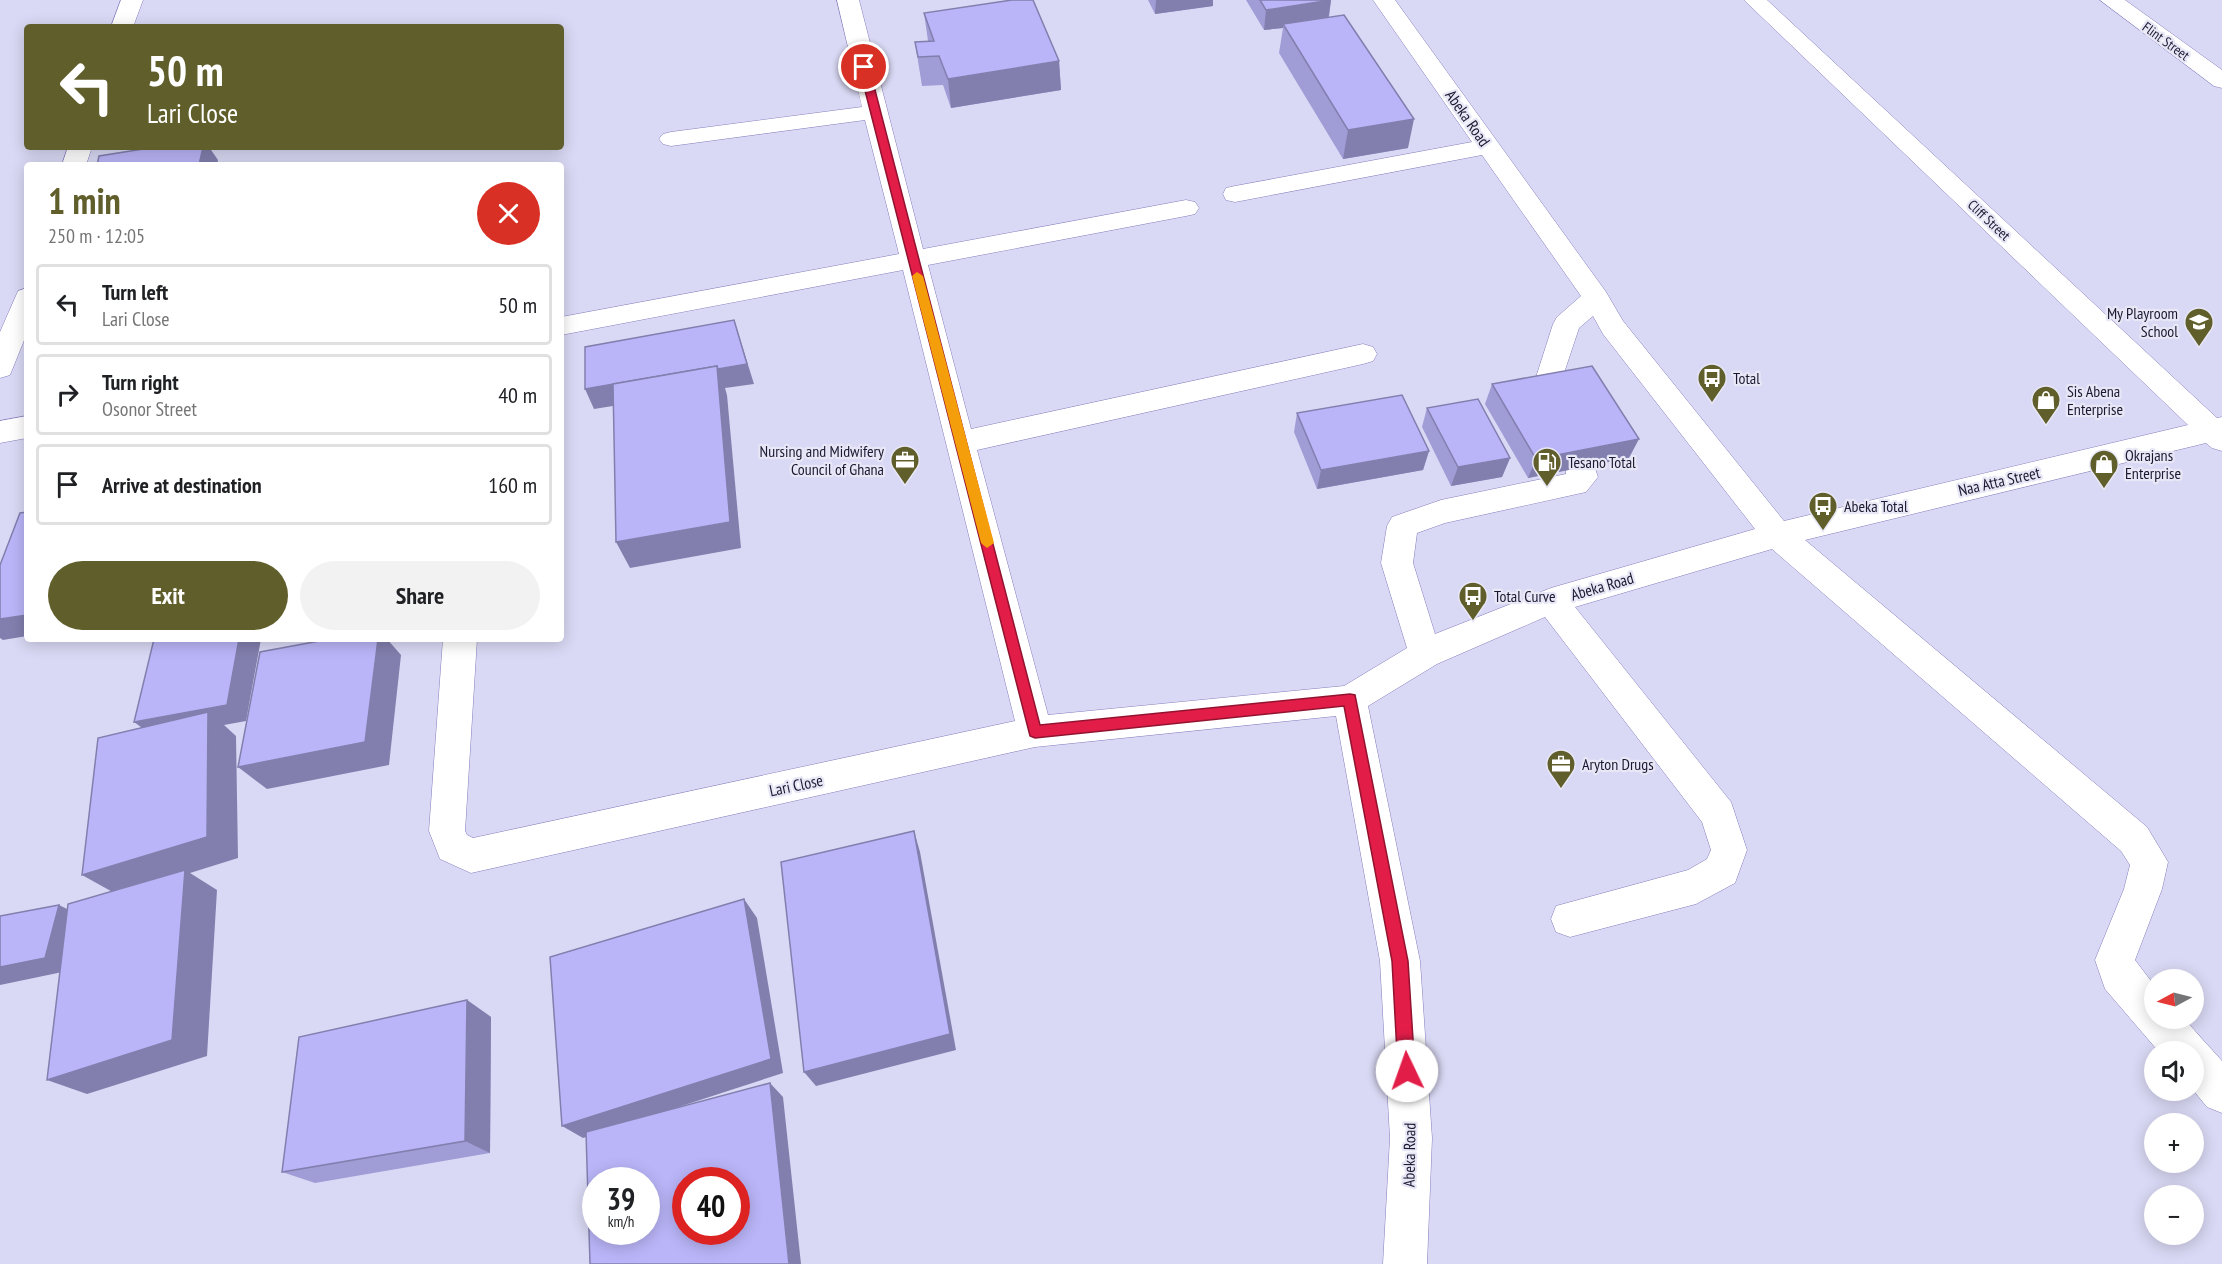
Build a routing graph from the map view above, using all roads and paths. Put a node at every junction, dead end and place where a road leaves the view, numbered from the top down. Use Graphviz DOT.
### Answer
graph roads {
  1 [pos="132,0"];
  2 [pos="848,0"];
  3 [pos="1384,0"];
  4 [pos="1755,0"];
  5 [pos="2111,0"];
  6 [pos="123,24"];
  7 [pos="2222,81"];
  8 [pos="875,112"];
  9 [pos="671,140"];
  10 [pos="1488,146"];
  11 [pos="1235,194"];
  12 [pos="1186,208"];
  13 [pos="913,259"];
  14 [pos="24,296"];
  15 [pos="1596,298"];
  16 [pos="0,300"];
  17 [pos="24,304"];
  18 [pos="564,325"];
  19 [pos="1363,354"];
  20 [pos="0,368"];
  21 [pos="1545,393"];
  22 [pos="24,428"];
  23 [pos="0,432"];
  24 [pos="2219,433"];
  25 [pos="962,442"];
  26 [pos="1581,468"];
  27 [pos="1777,535"];
  28 [pos="1551,601"];
  29 [pos="460,642"];
  30 [pos="1425,654"];
  31 [pos="1350,700"];
  32 [pos="1035,732"];
  33 [pos="1570,919"];
  34 [pos="2144,1004"];
  35 [pos="2166,1029"];
  36 [pos="2177,1041"];
  37 [pos="2204,1072"];
  38 [pos="2222,1092"];
  39 [pos="1405,1264"];
  1 -- 6 [label="street"];
  2 -- 8 [label="street"];
  3 -- 10 [label="street, Abeka Road"];
  4 -- 24 [label="street, Cliff Street"];
  5 -- 7 [label="street, Flint Street"];
  8 -- 9 [label="street"];
  8 -- 13 [label="street"];
  10 -- 11 [label="street"];
  10 -- 15 [label="street, Abeka Road"];
  12 -- 13 [label="street"];
  13 -- 18 [label="street"];
  13 -- 25 [label="street"];
  14 -- 16 [label="street"];
  15 -- 21 [label="street"];
  15 -- 27 [label="street, Abeka Road"];
  17 -- 20 [label="street"];
  19 -- 25 [label="street"];
  22 -- 23 [label="street"];
  24 -- 27 [label="street, Naa Atta Street"];
  25 -- 32 [label="street"];
  26 -- 30 [label="street"];
  27 -- 28 [label="street, Abeka Road"];
  27 -- 34 [label="street"];
  28 -- 30 [label="street, Abeka Road"];
  28 -- 33 [label="street"];
  29 -- 32 [label="street, Lari Close"];
  30 -- 31 [label="street, Abeka Road"];
  31 -- 32 [label="street, Lari Close"];
  31 -- 39 [label="street, Abeka Road"];
  35 -- 36 [label="street"];
  37 -- 38 [label="street"];
}
